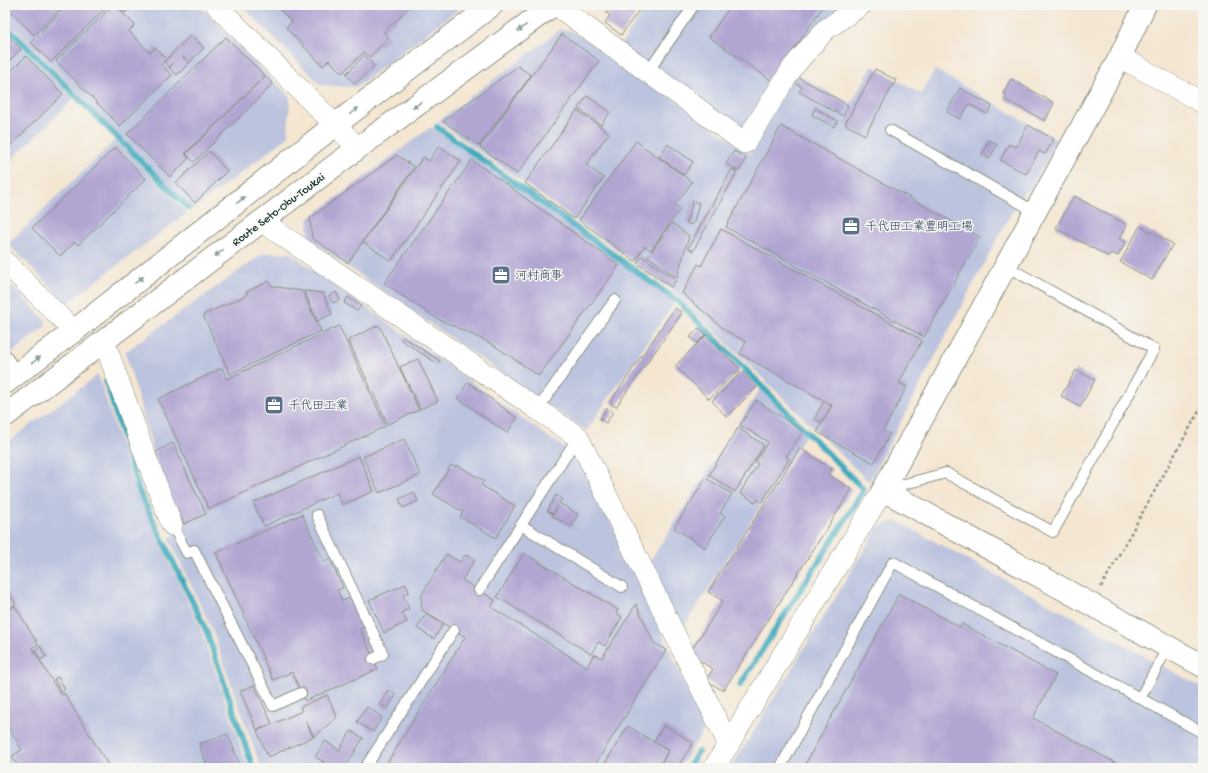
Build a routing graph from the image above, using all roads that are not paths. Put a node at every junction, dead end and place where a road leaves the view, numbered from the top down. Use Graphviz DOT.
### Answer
graph roads {
  1 [pos="216,5"];
  2 [pos="492,5"];
  3 [pos="554,5"];
  4 [pos="694,5"];
  5 [pos="861,5"];
  6 [pos="1145,5"];
  7 [pos="1120,57"];
  8 [pos="648,72"];
  9 [pos="1203,103"];
  10 [pos="335,125"];
  11 [pos="890,130"];
  12 [pos="358,148"];
  13 [pos="1036,212"];
  14 [pos="262,221"];
  15 [pos="5,262"];
  16 [pos="1006,266"];
  17 [pos="615,300"];
  18 [pos="74,331"];
  19 [pos="104,341"];
  20 [pos="5,354"];
  21 [pos="11,379"];
  22 [pos="537,410"];
  23 [pos="5,416"];
  24 [pos="578,437"];
  25 [pos="883,490"];
  26 [pos="317,515"];
  27 [pos="172,525"];
  28 [pos="521,525"];
  29 [pos="622,587"];
  30 [pos="479,590"];
  31 [pos="454,630"];
  32 [pos="1168,647"];
  33 [pos="373,659"];
  34 [pos="1203,666"];
  35 [pos="301,693"];
  36 [pos="1140,698"];
  37 [pos="1203,733"];
  38 [pos="729,745"];
  39 [pos="365,768"];
  40 [pos="714,768"];
  41 [pos="780,768"];
  1 -- 10 [label="street"];
  10 -- 2 [label="main road, one-way"];
  3 -- 8 [label="street"];
  3 -- 12 [label="main road, Route Seto-Obu-Toukai, one-way"];
  4 -- 8 [label="lane"];
  5 -- 8 [label="street"];
  6 -- 7 [label="main road"];
  7 -- 9 [label="street"];
  7 -- 13 [label="main road"];
  10 -- 12 [label="street"];
  18 -- 10 [label="main road, one-way"];
  11 -- 13 [label="lane"];
  12 -- 14 [label="main road, Route Seto-Obu-Toukai"];
  13 -- 16 [label="main road"];
  14 -- 19 [label="main road, Route Seto-Obu-Toukai, one-way"];
  14 -- 22 [label="street"];
  15 -- 18 [label="street"];
  16 -- 25 [label="main road"];
  16 -- 25 [label="lane"];
  17 -- 22 [label="lane"];
  21 -- 18 [label="main road, one-way"];
  19 -- 23 [label="main road, Route Seto-Obu-Toukai"];
  19 -- 27 [label="street"];
  20 -- 21 [label="lane"];
  22 -- 24 [label="street"];
  24 -- 28 [label="lane"];
  24 -- 38 [label="street"];
  25 -- 32 [label="main road"];
  25 -- 38 [label="street"];
  26 -- 33 [label="lane"];
  27 -- 35 [label="lane"];
  28 -- 29 [label="lane"];
  28 -- 30 [label="lane"];
  31 -- 39 [label="lane"];
  32 -- 34 [label="main road"];
  32 -- 36 [label="lane"];
  36 -- 37 [label="lane"];
  36 -- 41 [label="lane"];
  38 -- 40 [label="street"];
}
